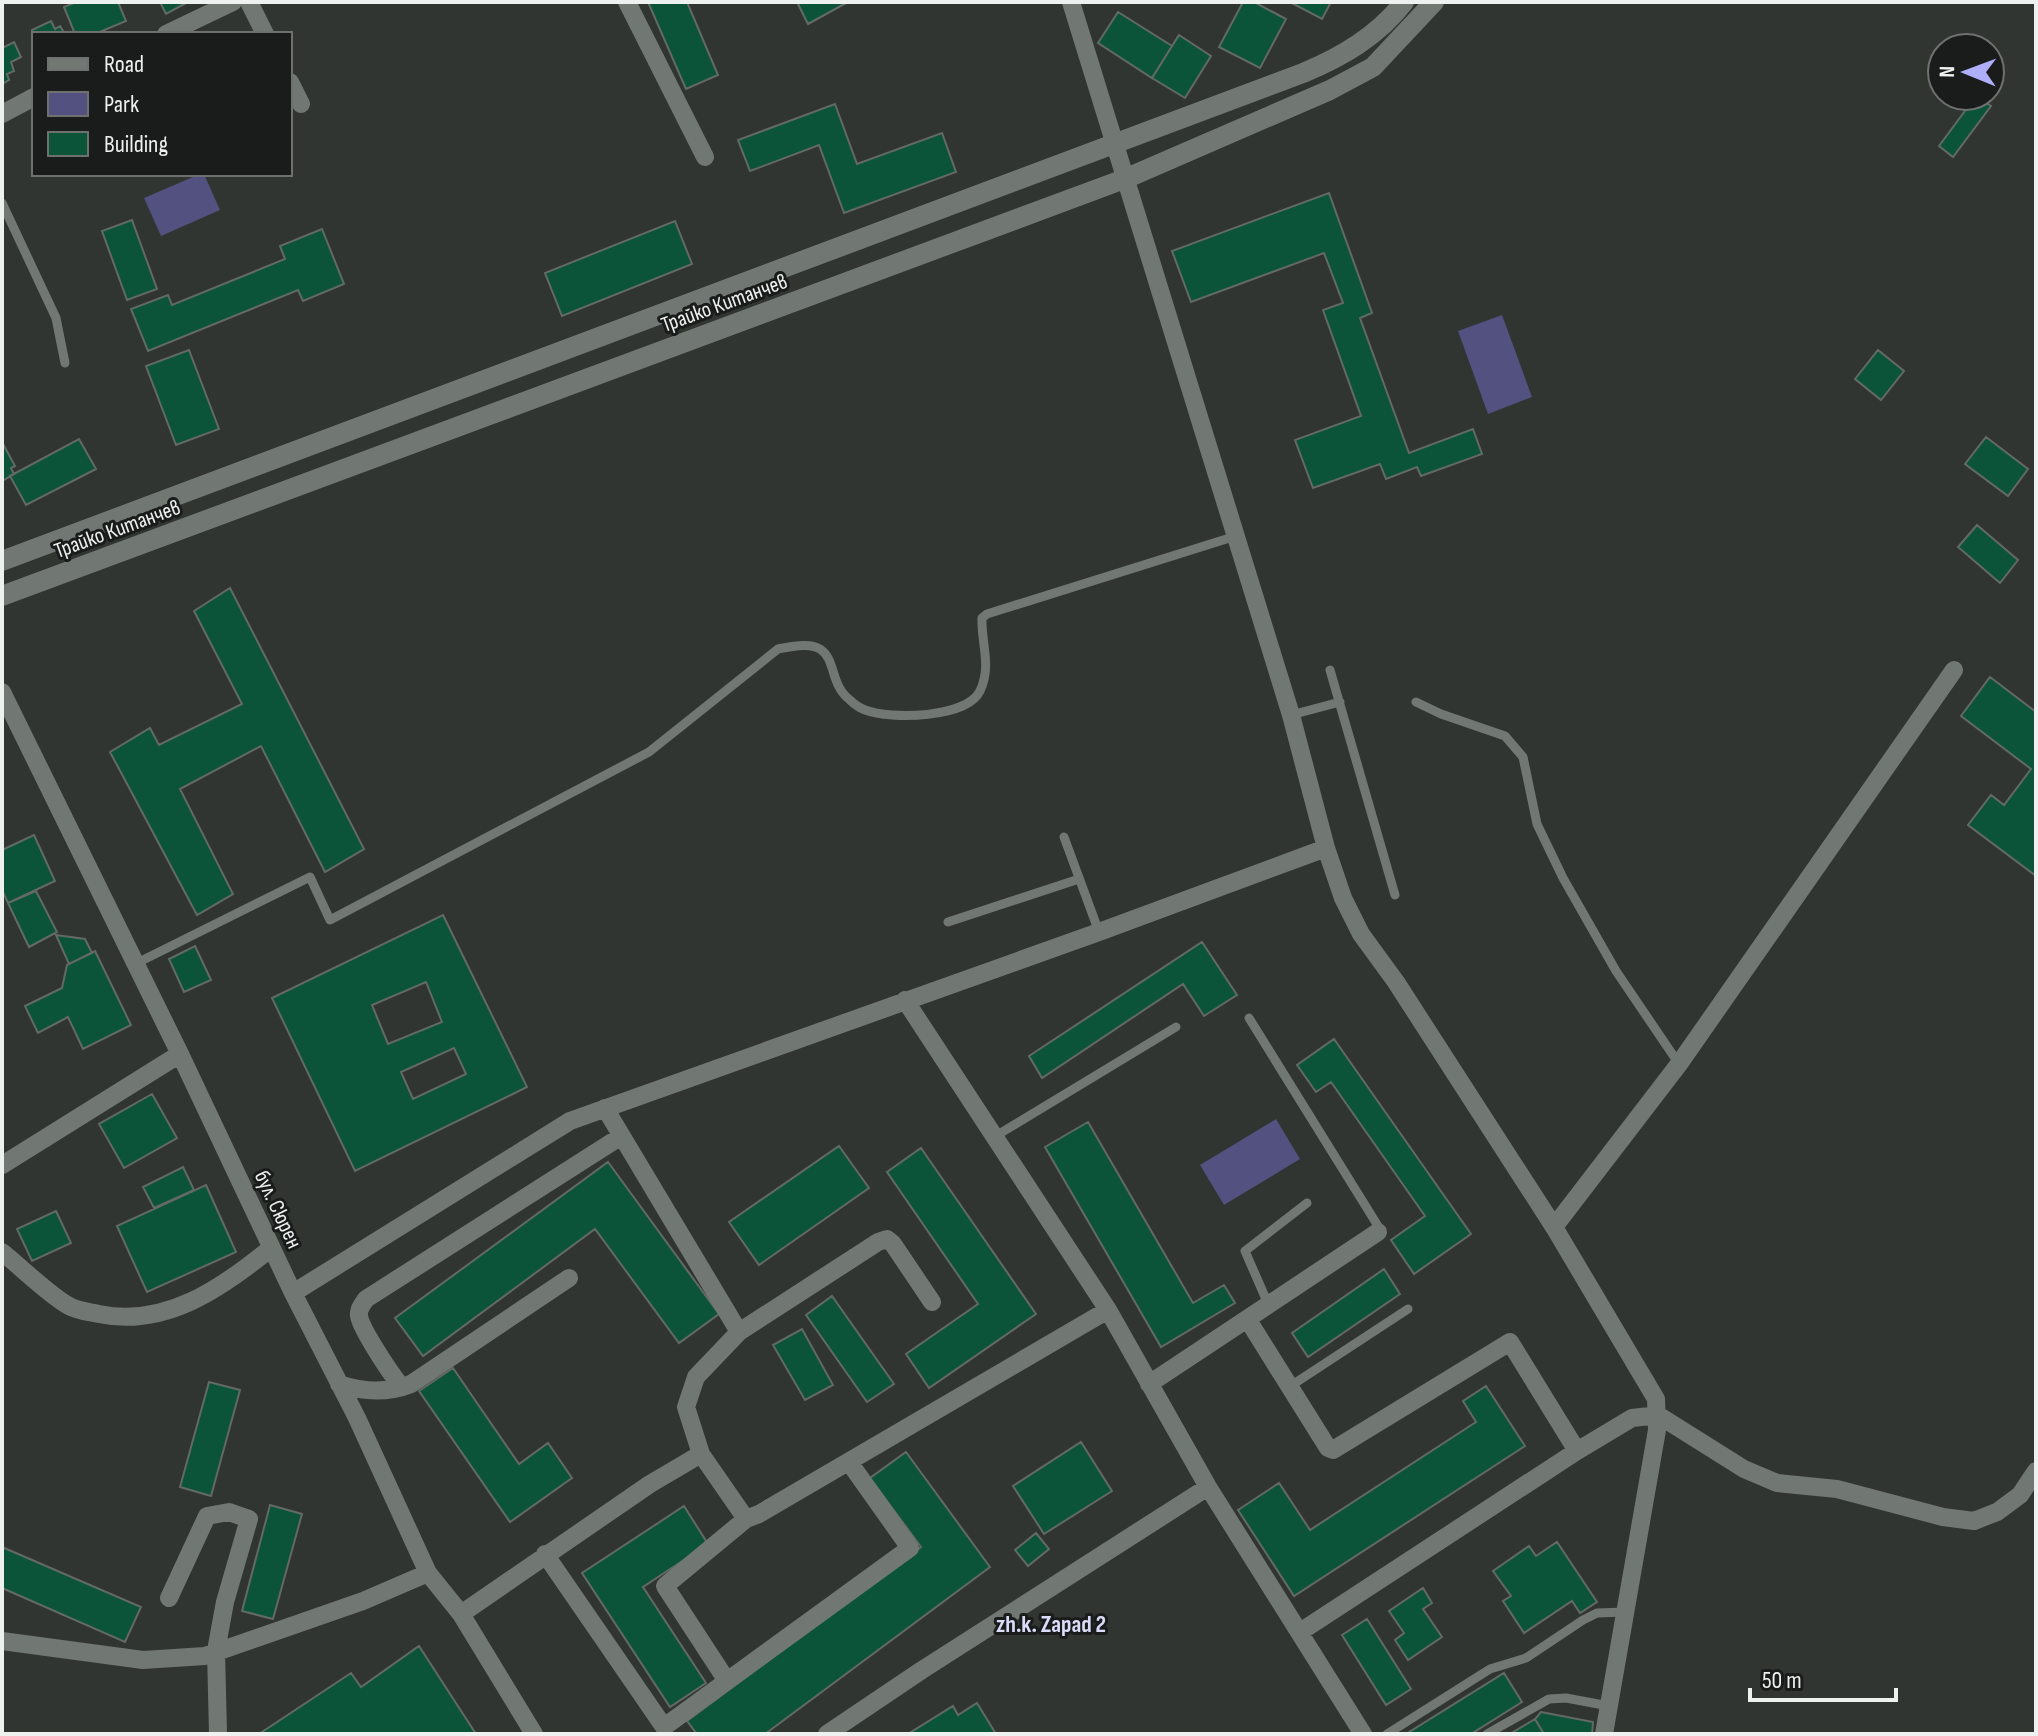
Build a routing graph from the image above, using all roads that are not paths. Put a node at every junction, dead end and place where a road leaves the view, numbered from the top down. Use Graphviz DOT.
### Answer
graph roads {
  1 [pos="233,2"];
  2 [pos="249,2"];
  3 [pos="627,2"];
  4 [pos="1071,2"];
  5 [pos="1404,2"];
  6 [pos="1434,2"];
  7 [pos="170,32"];
  8 [pos="264,32"];
  9 [pos="292,86"];
  10 [pos="32,98"];
  11 [pos="301,104"];
  12 [pos="2,114"];
  13 [pos="1117,145"];
  14 [pos="705,157"];
  15 [pos="1127,178"];
  16 [pos="2,203"];
  17 [pos="65,363"];
  18 [pos="1236,536"];
  19 [pos="2,561"];
  20 [pos="2,596"];
  21 [pos="1330,670"];
  22 [pos="1954,670"];
  23 [pos="2,692"];
  24 [pos="1340,702"];
  25 [pos="1416,702"];
  26 [pos="1291,715"];
  27 [pos="1064,837"];
  28 [pos="1326,848"];
  29 [pos="1079,879"];
  30 [pos="1395,895"];
  31 [pos="948,922"];
  32 [pos="1099,932"];
  33 [pos="135,964"];
  34 [pos="905,1000"];
  35 [pos="1249,1018"];
  36 [pos="1176,1027"];
  37 [pos="180,1054"];
  38 [pos="1679,1064"];
  39 [pos="605,1108"];
  40 [pos="620,1137"];
  41 [pos="994,1137"];
  42 [pos="2,1165"];
  43 [pos="1307,1203"];
  44 [pos="1554,1227"];
  45 [pos="1378,1232"];
  46 [pos="271,1248"];
  47 [pos="2,1252"];
  48 [pos="569,1278"];
  49 [pos="293,1293"];
  50 [pos="932,1302"];
  51 [pos="1269,1306"];
  52 [pos="1408,1309"];
  53 [pos="1108,1310"];
  54 [pos="1248,1320"];
  55 [pos="739,1332"];
  56 [pos="339,1384"];
  57 [pos="1149,1384"];
  58 [pos="402,1387"];
  59 [pos="1289,1387"];
  60 [pos="1658,1415"];
  61 [pos="1577,1451"];
  62 [pos="701,1454"];
  63 [pos="849,1462"];
  64 [pos="2036,1471"];
  65 [pos="1208,1487"];
  66 [pos="746,1519"];
  67 [pos="545,1554"];
  68 [pos="428,1573"];
  69 [pos="169,1598"];
  70 [pos="1626,1612"];
  71 [pos="461,1614"];
  72 [pos="1300,1632"];
  73 [pos="2,1641"];
  74 [pos="216,1651"];
  75 [pos="727,1681"];
  76 [pos="1609,1706"];
  77 [pos="666,1731"];
  78 [pos="218,1734"];
  79 [pos="534,1734"];
  80 [pos="827,1734"];
  81 [pos="1363,1734"];
  82 [pos="1387,1734"];
  83 [pos="1487,1734"];
  84 [pos="1604,1734"];
  1 -- 7 [label="street"];
  2 -- 8 [label="street"];
  3 -- 14 [label="street"];
  4 -- 13 [label="street"];
  5 -- 13 [label="street, Трайко Китанчев"];
  6 -- 15 [label="street, Трайко Китанчев"];
  9 -- 11 [label="street"];
  10 -- 12 [label="street"];
  13 -- 15 [label="street"];
  13 -- 19 [label="street, Трайко Китанчев"];
  15 -- 18 [label="street"];
  15 -- 20 [label="street, Трайко Китанчев"];
  16 -- 17 [label="lane"];
  18 -- 26 [label="street"];
  18 -- 33 [label="lane"];
  21 -- 24 [label="lane"];
  22 -- 38 [label="street"];
  23 -- 33 [label="street, бул. Сюрен"];
  24 -- 26 [label="lane"];
  24 -- 30 [label="lane"];
  25 -- 38 [label="lane"];
  26 -- 28 [label="street"];
  27 -- 29 [label="lane"];
  28 -- 32 [label="street"];
  28 -- 44 [label="street"];
  29 -- 31 [label="lane"];
  29 -- 32 [label="lane"];
  32 -- 34 [label="street"];
  33 -- 37 [label="street, бул. Сюрен"];
  34 -- 39 [label="street"];
  34 -- 41 [label="street"];
  35 -- 45 [label="lane"];
  36 -- 41 [label="lane"];
  37 -- 42 [label="street"];
  37 -- 46 [label="street, бул. Сюрен"];
  38 -- 44 [label="street"];
  39 -- 40 [label="street"];
  39 -- 49 [label="street"];
  40 -- 55 [label="street"];
  40 -- 58 [label="street"];
  41 -- 53 [label="street"];
  43 -- 51 [label="lane"];
  44 -- 60 [label="street"];
  45 -- 51 [label="street"];
  46 -- 47 [label="street"];
  46 -- 49 [label="street, бул. Сюрен"];
  48 -- 58 [label="street"];
  49 -- 56 [label="street, бул. Сюрен"];
  50 -- 55 [label="street"];
  51 -- 54 [label="street"];
  52 -- 59 [label="lane"];
  53 -- 57 [label="street"];
  53 -- 63 [label="street"];
  54 -- 57 [label="street"];
  54 -- 59 [label="street"];
  55 -- 62 [label="street"];
  56 -- 58 [label="street"];
  56 -- 68 [label="street, бул. Сюрен"];
  57 -- 65 [label="street"];
  59 -- 61 [label="street"];
  60 -- 61 [label="street"];
  60 -- 64 [label="street"];
  60 -- 70 [label="street"];
  61 -- 72 [label="street"];
  62 -- 66 [label="street"];
  62 -- 67 [label="street"];
  63 -- 66 [label="street"];
  63 -- 75 [label="street"];
  65 -- 72 [label="street"];
  65 -- 80 [label="street"];
  66 -- 75 [label="street"];
  67 -- 71 [label="street"];
  67 -- 77 [label="street"];
  68 -- 71 [label="street, бул. Сюрен"];
  68 -- 74 [label="street"];
  69 -- 74 [label="street"];
  70 -- 76 [label="street"];
  70 -- 82 [label="lane"];
  71 -- 79 [label="street, бул. Сюрен"];
  72 -- 81 [label="street"];
  73 -- 74 [label="street"];
  74 -- 78 [label="street"];
  75 -- 77 [label="street"];
  76 -- 83 [label="lane"];
  76 -- 84 [label="street"];
}
